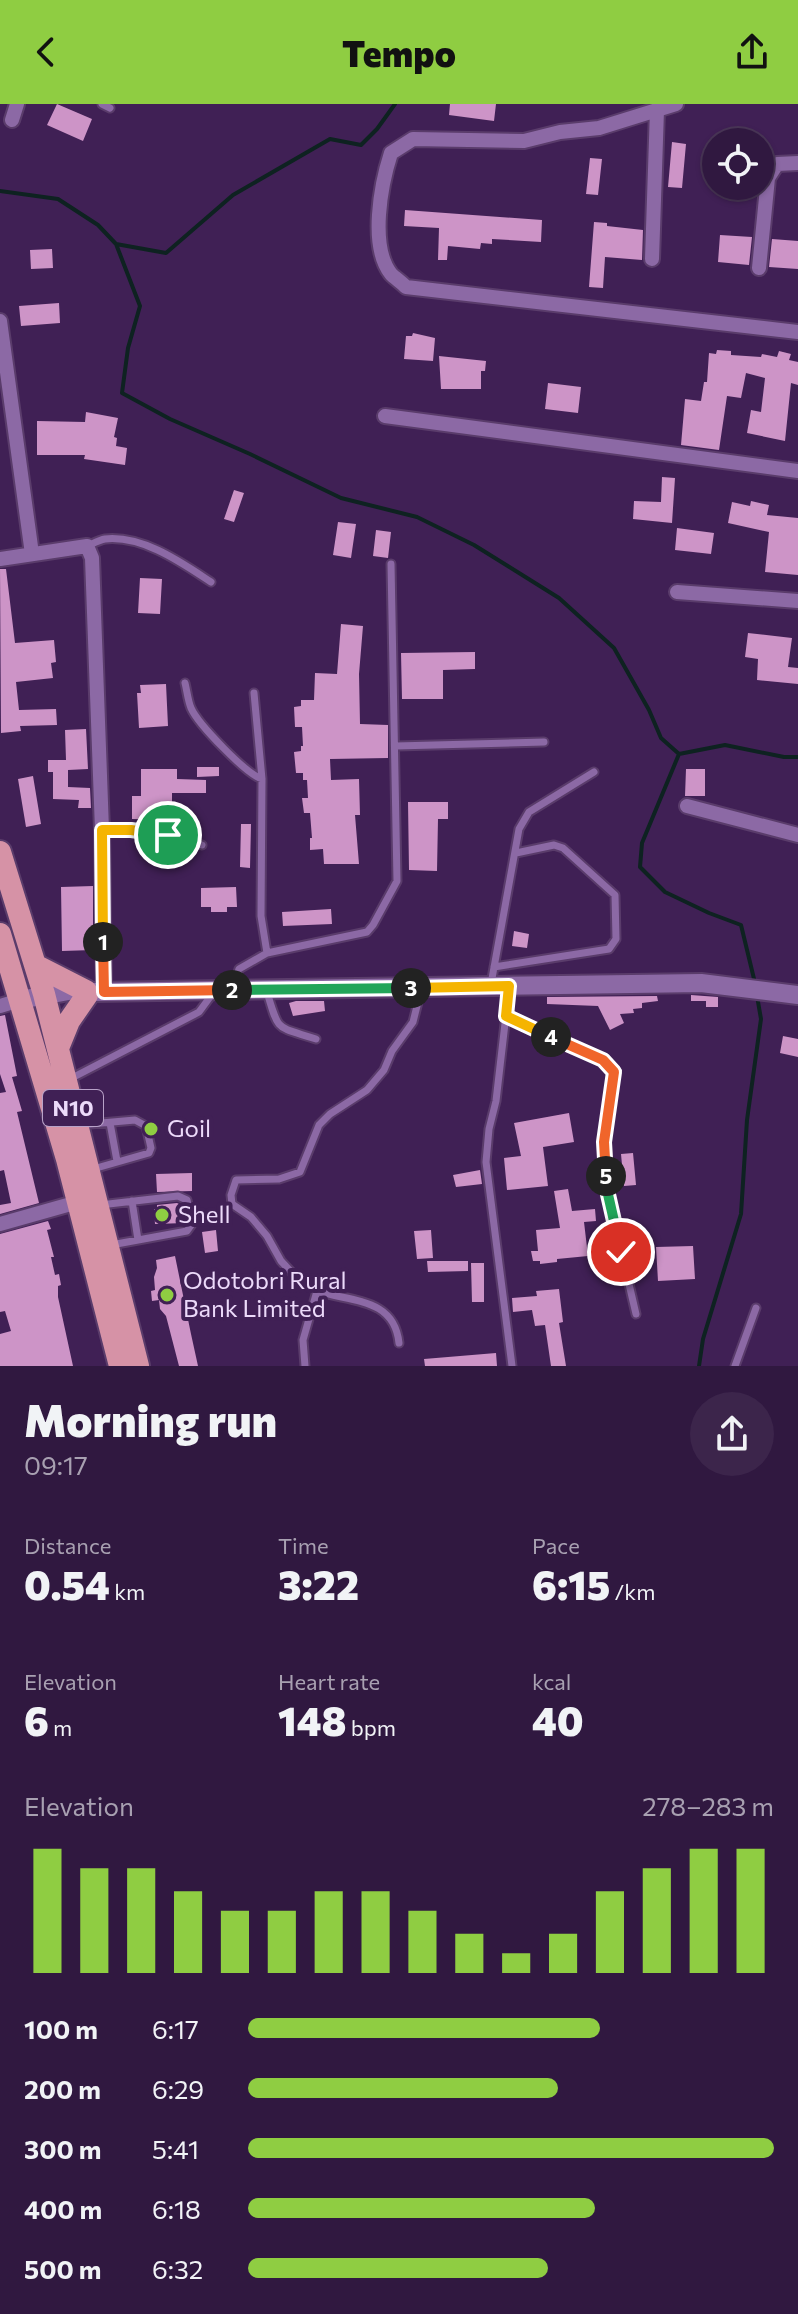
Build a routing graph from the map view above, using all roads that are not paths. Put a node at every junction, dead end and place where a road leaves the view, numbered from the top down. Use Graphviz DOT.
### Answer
graph roads {
  1 [pos="17,104"];
  2 [pos="102,104"];
  3 [pos="676,104"];
  4 [pos="110,108"];
  5 [pos="657,110"];
  6 [pos="12,120"];
  7 [pos="798,163"];
  8 [pos="652,259"];
  9 [pos="759,268"];
  10 [pos="0,321"];
  11 [pos="798,332"];
  12 [pos="385,416"];
  13 [pos="798,471"];
  14 [pos="87,546"];
  15 [pos="32,554"];
  16 [pos="0,559"];
  17 [pos="391,564"];
  18 [pos="211,582"];
  19 [pos="677,592"];
  20 [pos="798,601"];
  21 [pos="185,683"];
  22 [pos="254,693"];
  23 [pos="544,742"];
  24 [pos="396,746"];
  25 [pos="594,772"];
  26 [pos="262,779"];
  27 [pos="687,806"];
  28 [pos="102,830"];
  29 [pos="798,835"];
  30 [pos="202,845"];
  31 [pos="0,852"];
  32 [pos="516,853"];
  33 [pos="0,934"];
  34 [pos="267,953"];
  35 [pos="35,965"];
  36 [pos="494,967"];
  37 [pos="500,986"];
  38 [pos="422,988"];
  39 [pos="266,989"];
  40 [pos="224,990"];
  41 [pos="92,993"];
  42 [pos="798,995"];
  43 [pos="46,1000"];
  44 [pos="9,1004"];
  45 [pos="506,1016"];
  46 [pos="316,1039"];
  47 [pos="58,1048"];
  48 [pos="66,1081"];
  49 [pos="110,1123"];
  50 [pos="77,1125"];
  51 [pos="117,1161"];
  52 [pos="89,1171"];
  53 [pos="132,1201"];
  54 [pos="88,1203"];
  55 [pos="0,1224"];
  56 [pos="138,1240"];
  57 [pos="108,1246"];
  58 [pos="317,1291"];
  59 [pos="756,1308"];
  60 [pos="636,1314"];
  61 [pos="399,1343"];
  62 [pos="120,1366"];
  63 [pos="138,1366"];
  64 [pos="305,1366"];
  65 [pos="512,1366"];
  66 [pos="735,1366"];
  1 -- 6 [label="street"];
  2 -- 4 [label="lane"];
  3 -- 5 [label="street"];
  5 -- 8 [label="street"];
  5 -- 11 [label="street"];
  7 -- 9 [label="street"];
  10 -- 15 [label="street"];
  12 -- 13 [label="street"];
  14 -- 15 [label="street"];
  14 -- 18 [label="lane"];
  14 -- 28 [label="street"];
  15 -- 16 [label="street"];
  17 -- 24 [label="lane"];
  19 -- 20 [label="street"];
  21 -- 26 [label="lane"];
  22 -- 26 [label="lane"];
  23 -- 24 [label="lane"];
  24 -- 34 [label="lane"];
  25 -- 32 [label="lane"];
  26 -- 34 [label="lane"];
  27 -- 29 [label="street"];
  28 -- 30 [label="lane"];
  28 -- 41 [label="street"];
  31 -- 35 [label="highway, N10"];
  32 -- 36 [label="lane"];
  32 -- 36 [label="lane"];
  33 -- 44 [label="highway, N10"];
  34 -- 40 [label="lane"];
  35 -- 41 [label="highway"];
  35 -- 43 [label="highway, N10"];
  36 -- 37 [label="lane"];
  37 -- 38 [label="street"];
  37 -- 42 [label="street"];
  37 -- 45 [label="lane"];
  38 -- 39 [label="street"];
  38 -- 58 [label="lane"];
  39 -- 40 [label="street"];
  39 -- 46 [label="lane"];
  40 -- 41 [label="street"];
  40 -- 48 [label="lane"];
  41 -- 43 [label="street"];
  41 -- 47 [label="highway"];
  43 -- 44 [label="street"];
  43 -- 47 [label="highway, N10"];
  44 -- 54 [label="highway, N10"];
  45 -- 60 [label="lane"];
  45 -- 65 [label="lane"];
  47 -- 48 [label="highway, N10"];
  48 -- 50 [label="highway, N10"];
  49 -- 50 [label="lane"];
  49 -- 51 [label="lane"];
  49 -- 51 [label="lane"];
  50 -- 52 [label="highway, N10"];
  51 -- 52 [label="lane"];
  52 -- 54 [label="highway, N10"];
  53 -- 54 [label="lane"];
  53 -- 56 [label="lane"];
  53 -- 56 [label="lane"];
  54 -- 55 [label="street"];
  54 -- 57 [label="highway, N10"];
  54 -- 62 [label="highway, N10"];
  56 -- 57 [label="lane"];
  57 -- 63 [label="highway, N10"];
  58 -- 61 [label="lane"];
  58 -- 64 [label="lane"];
  59 -- 66 [label="lane"];
}
